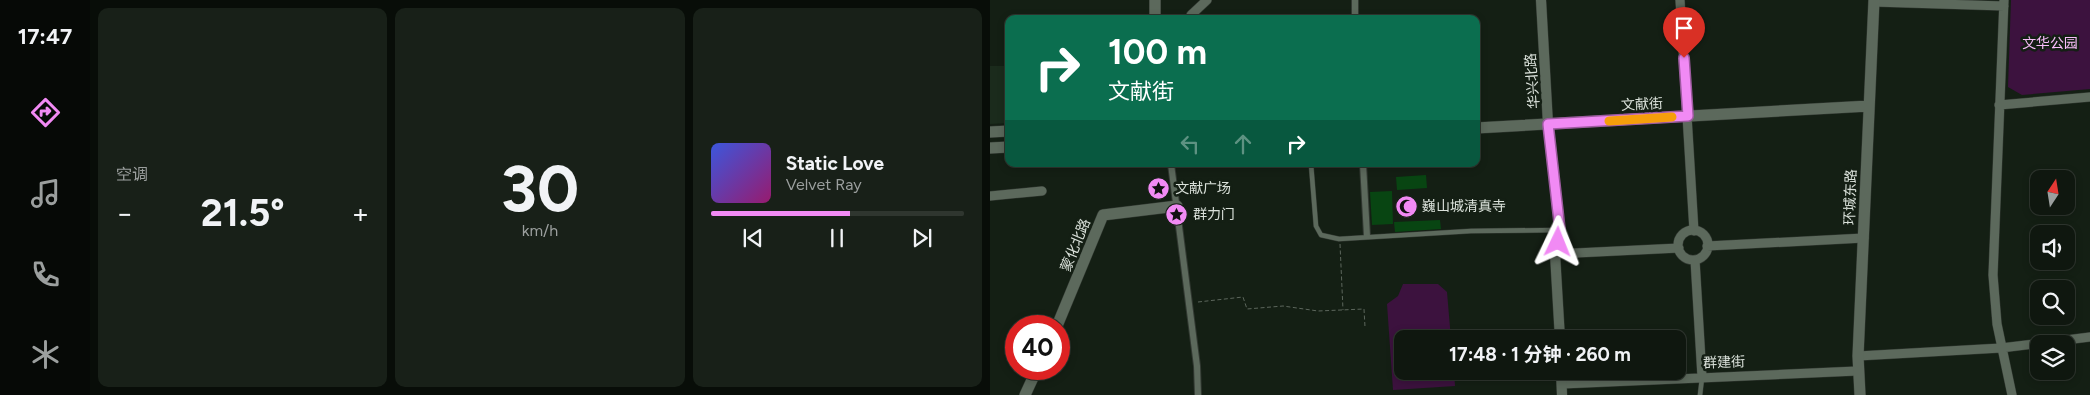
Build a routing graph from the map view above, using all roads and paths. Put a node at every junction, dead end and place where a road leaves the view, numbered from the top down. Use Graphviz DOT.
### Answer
graph roads {
  1 [pos="1155,0"];
  2 [pos="1207,0"];
  3 [pos="1355,0"];
  4 [pos="1541,0"];
  5 [pos="1680,0"];
  6 [pos="1874,1"];
  7 [pos="2004,3"];
  8 [pos="1155,15"];
  9 [pos="1191,15"];
  10 [pos="1355,15"];
  11 [pos="2090,97"];
  12 [pos="1999,105"];
  13 [pos="1869,106"];
  14 [pos="1688,116"];
  15 [pos="1548,124"];
  16 [pos="1480,128"];
  17 [pos="1005,131"];
  18 [pos="990,132"];
  19 [pos="1005,147"];
  20 [pos="990,148"];
  21 [pos="1171,167"];
  22 [pos="1311,167"];
  23 [pos="1363,167"];
  24 [pos="1042,191"];
  25 [pos="990,196"];
  26 [pos="1177,206"];
  27 [pos="1560,230"];
  28 [pos="1694,231"];
  29 [pos="1367,236"];
  30 [pos="1864,238"];
  31 [pos="1339,239"];
  32 [pos="1708,246"];
  33 [pos="1678,248"];
  34 [pos="1555,254"];
  35 [pos="1695,260"];
  36 [pos="1189,303"];
  37 [pos="1344,310"];
  38 [pos="1062,315"];
  39 [pos="1365,326"];
  40 [pos="1559,330"];
  41 [pos="2090,337"];
  42 [pos="2001,348"];
  43 [pos="1858,356"];
  44 [pos="1857,370"];
  45 [pos="1702,377"];
  46 [pos="1032,380"];
  47 [pos="1562,380"];
  48 [pos="1562,384"];
  49 [pos="1025,395"];
  50 [pos="1198,395"];
  51 [pos="1562,395"];
  52 [pos="1700,395"];
  53 [pos="1860,395"];
  54 [pos="2012,395"];
  1 -- 8 [label="main road"];
  2 -- 9 [label="street"];
  3 -- 10 [label="street"];
  4 -- 15 [label="street, 华兴北路"];
  5 -- 14 [label="street"];
  6 -- 7 [label="street"];
  6 -- 13 [label="main road, 环城东路"];
  7 -- 12 [label="street"];
  11 -- 12 [label="street"];
  12 -- 42 [label="street"];
  13 -- 14 [label="main road, 文献街"];
  13 -- 30 [label="main road, 环城东路"];
  14 -- 15 [label="main road, 文献街"];
  14 -- 28 [label="street"];
  15 -- 16 [label="main road, 文献街"];
  15 -- 27 [label="street, 华兴北路"];
  17 -- 18 [label="main road"];
  19 -- 20 [label="main road"];
  21 -- 26 [label="street"];
  22 -- 31 [label="lane"];
  23 -- 29 [label="street"];
  24 -- 25 [label="street"];
  26 -- 36 [label="street"];
  26 -- 38 [label="main road, 蒙化北路"];
  27 -- 29 [label="lane"];
  27 -- 34 [label="street, 华兴北路"];
  28 -- 32 [label="street"];
  28 -- 33 [label="street"];
  29 -- 31 [label="lane"];
  30 -- 32 [label="street"];
  30 -- 43 [label="main road, 环城东路"];
  31 -- 37 [label="path"];
  32 -- 35 [label="street"];
  33 -- 34 [label="street"];
  33 -- 35 [label="street"];
  34 -- 40 [label="street, 华兴北路"];
  35 -- 45 [label="street"];
  36 -- 37 [label="path"];
  36 -- 50 [label="street"];
  37 -- 39 [label="path"];
  41 -- 42 [label="street"];
  42 -- 43 [label="street"];
  42 -- 54 [label="street"];
  43 -- 44 [label="main road, 环城东路"];
  44 -- 45 [label="street, 群建街"];
  44 -- 53 [label="main road, 环城东路"];
  45 -- 48 [label="street, 群建街"];
  45 -- 52 [label="lane"];
  46 -- 49 [label="main road"];
  47 -- 48 [label="street"];
  48 -- 51 [label="street"];
}
